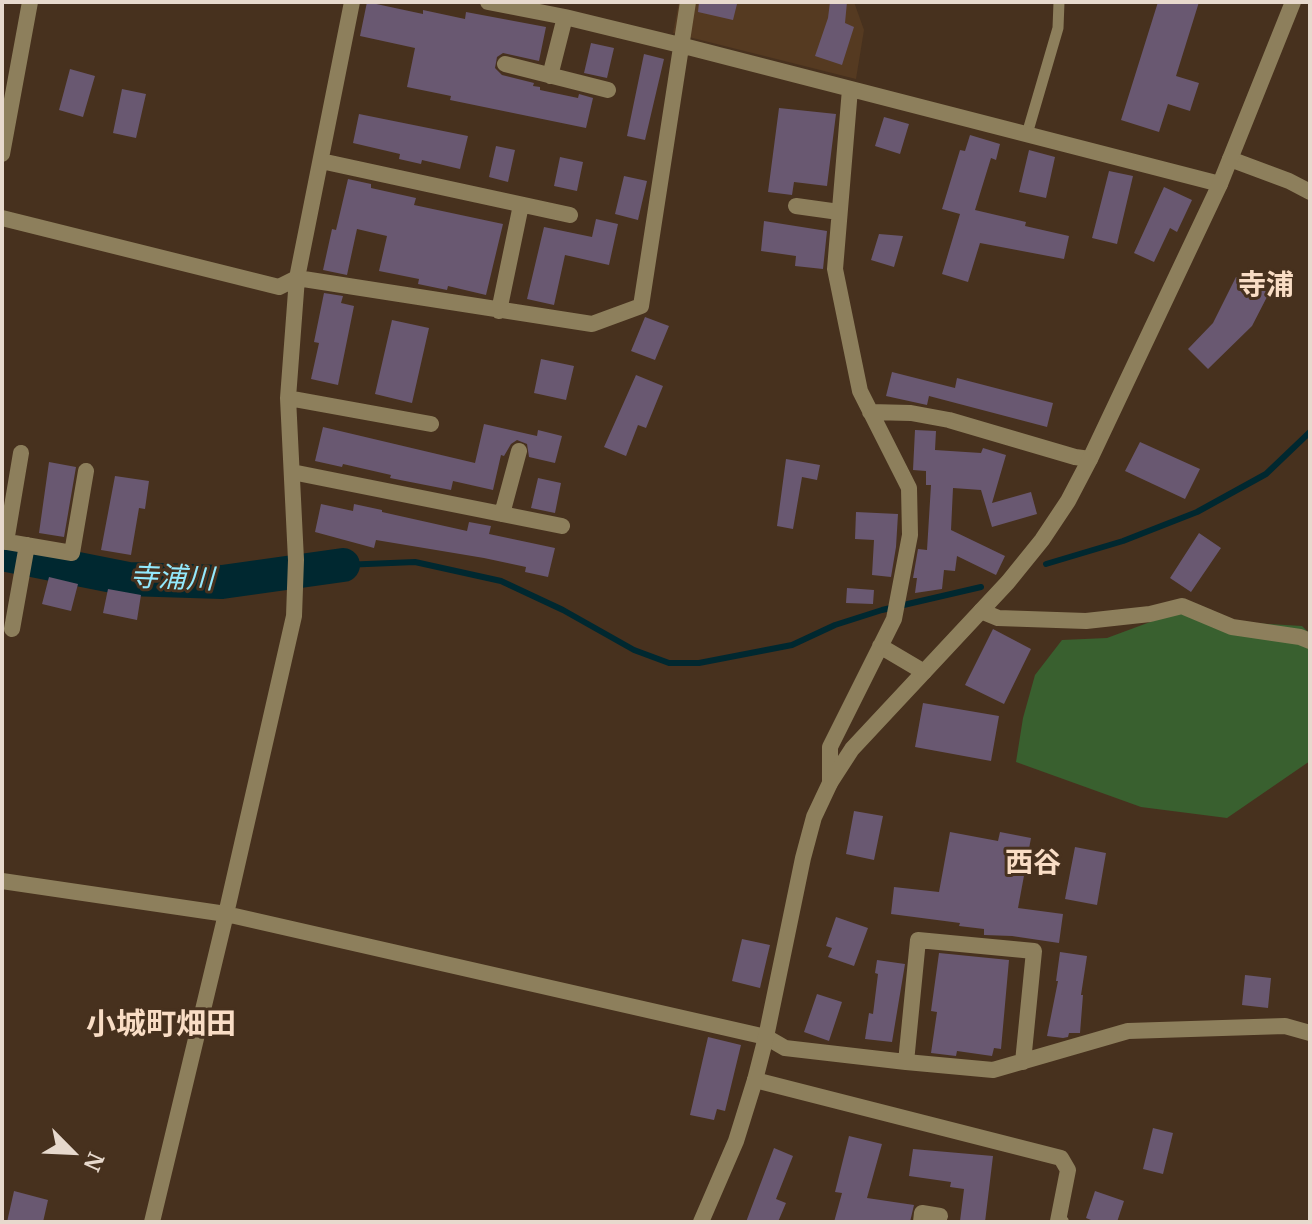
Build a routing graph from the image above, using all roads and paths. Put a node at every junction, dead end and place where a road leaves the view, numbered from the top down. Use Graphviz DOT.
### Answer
graph roads {
  1 [pos="30,2"];
  2 [pos="352,2"];
  3 [pos="488,2"];
  4 [pos="688,2"];
  5 [pos="1059,2"];
  6 [pos="1293,2"];
  7 [pos="565,17"];
  8 [pos="680,45"];
  9 [pos="505,64"];
  10 [pos="550,76"];
  11 [pos="850,89"];
  12 [pos="608,90"];
  13 [pos="1027,134"];
  14 [pos="2,154"];
  15 [pos="1230,159"];
  16 [pos="321,161"];
  17 [pos="1220,184"];
  18 [pos="1310,192"];
  19 [pos="521,205"];
  20 [pos="796,206"];
  21 [pos="839,212"];
  22 [pos="570,215"];
  23 [pos="2,218"];
  24 [pos="297,278"];
  25 [pos="499,311"];
  26 [pos="288,398"];
  27 [pos="870,412"];
  28 [pos="431,424"];
  29 [pos="519,451"];
  30 [pos="21,453"];
  31 [pos="1090,459"];
  32 [pos="86,471"];
  33 [pos="292,472"];
  34 [pos="502,514"];
  35 [pos="562,526"];
  36 [pos="4,541"];
  37 [pos="27,545"];
  38 [pos="981,611"];
  39 [pos="12,629"];
  40 [pos="1310,641"];
  41 [pos="880,646"];
  42 [pos="924,672"];
  43 [pos="830,783"];
  44 [pos="2,881"];
  45 [pos="226,914"];
  46 [pos="1310,1033"];
  47 [pos="766,1037"];
  48 [pos="906,1062"];
  49 [pos="1023,1062"];
  50 [pos="755,1080"];
  51 [pos="940,1216"];
  52 [pos="152,1222"];
  53 [pos="701,1222"];
  54 [pos="921,1222"];
  55 [pos="1059,1222"];
  1 -- 14 [label="street"];
  2 -- 16 [label="street"];
  3 -- 7 [label="street"];
  4 -- 8 [label="street"];
  5 -- 13 [label="lane"];
  6 -- 15 [label="street"];
  7 -- 8 [label="street"];
  7 -- 10 [label="street"];
  8 -- 11 [label="street"];
  8 -- 25 [label="street"];
  9 -- 10 [label="street"];
  10 -- 12 [label="street"];
  11 -- 13 [label="street"];
  11 -- 21 [label="street"];
  13 -- 17 [label="street"];
  15 -- 17 [label="street"];
  15 -- 18 [label="street"];
  16 -- 19 [label="street"];
  16 -- 24 [label="street"];
  17 -- 31 [label="street"];
  19 -- 22 [label="street"];
  19 -- 25 [label="street"];
  20 -- 21 [label="street"];
  21 -- 27 [label="street"];
  23 -- 24 [label="street"];
  24 -- 25 [label="street"];
  24 -- 26 [label="street"];
  26 -- 28 [label="street"];
  26 -- 33 [label="street"];
  27 -- 31 [label="street"];
  27 -- 41 [label="street"];
  29 -- 34 [label="street"];
  30 -- 36 [label="street"];
  31 -- 38 [label="street"];
  32 -- 37 [label="street"];
  33 -- 34 [label="street"];
  33 -- 45 [label="street"];
  34 -- 35 [label="street"];
  36 -- 37 [label="street"];
  37 -- 39 [label="street"];
  38 -- 40 [label="street"];
  38 -- 42 [label="street"];
  41 -- 42 [label="street"];
  41 -- 43 [label="street"];
  42 -- 43 [label="street"];
  43 -- 47 [label="street"];
  44 -- 45 [label="street"];
  45 -- 47 [label="street"];
  45 -- 52 [label="street"];
  46 -- 49 [label="street"];
  47 -- 48 [label="street"];
  47 -- 50 [label="street"];
  48 -- 49 [label="street"];
  48 -- 49 [label="street"];
  50 -- 53 [label="street"];
  50 -- 55 [label="street"];
  51 -- 54 [label="street"];
}
